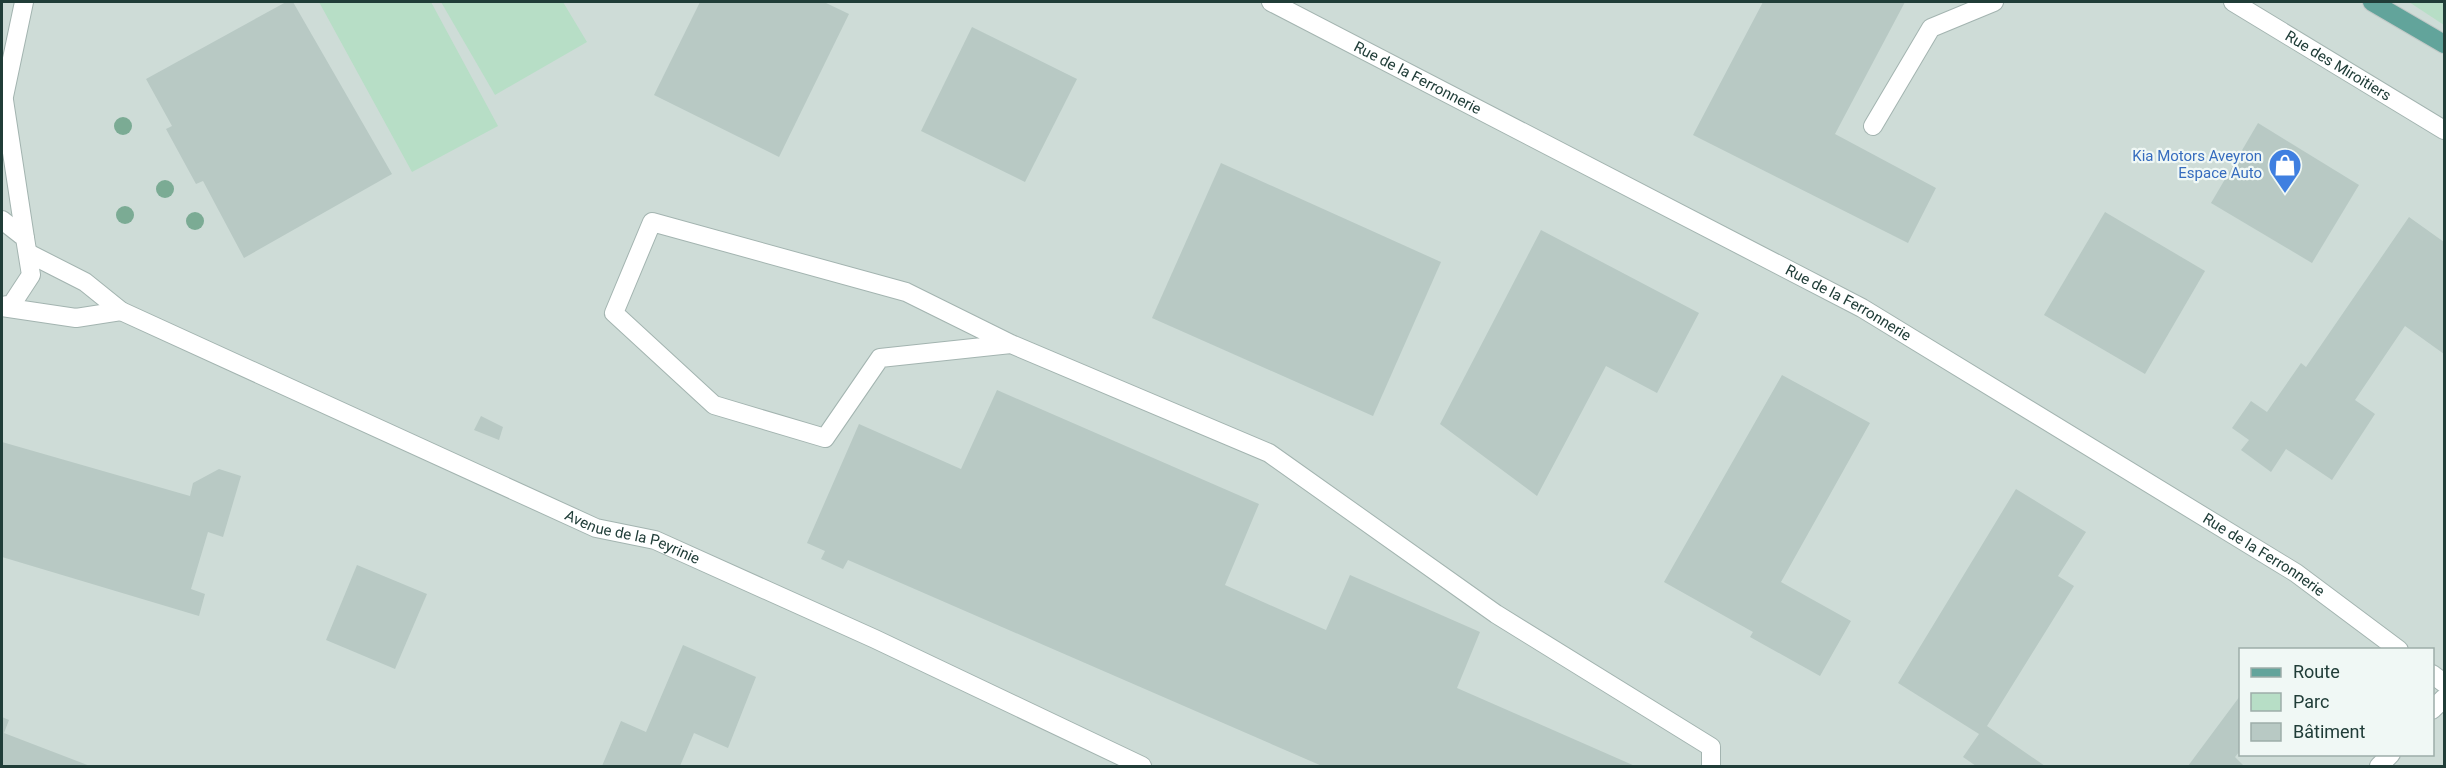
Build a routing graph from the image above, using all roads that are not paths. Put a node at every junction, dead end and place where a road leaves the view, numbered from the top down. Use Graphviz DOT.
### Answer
graph roads {
  1 [pos="24,2"];
  2 [pos="1271,2"];
  3 [pos="1994,2"];
  4 [pos="2233,2"];
  5 [pos="2372,2"];
  6 [pos="2445,44"];
  7 [pos="3,103"];
  8 [pos="1872,126"];
  9 [pos="2445,130"];
  10 [pos="2,220"];
  11 [pos="26,246"];
  12 [pos="2,306"];
  13 [pos="121,311"];
  14 [pos="1011,344"];
  15 [pos="2396,648"];
  16 [pos="2445,698"];
  17 [pos="2434,710"];
  18 [pos="1142,766"];
  19 [pos="1711,766"];
  1 -- 7 [label="street"];
  2 -- 15 [label="street, Rue de la Ferronnerie"];
  3 -- 8 [label="street"];
  4 -- 9 [label="street, Rue des Miroitiers"];
  5 -- 6 [label="main road"];
  7 -- 11 [label="street"];
  10 -- 11 [label="street, Avenue de la Peyrinie"];
  11 -- 12 [label="street"];
  11 -- 13 [label="street, Avenue de la Peyrinie"];
  12 -- 13 [label="street"];
  13 -- 18 [label="street, Avenue de la Peyrinie"];
  14 -- 14 [label="street"];
  14 -- 19 [label="street"];
  16 -- 17 [label="street"];
}
